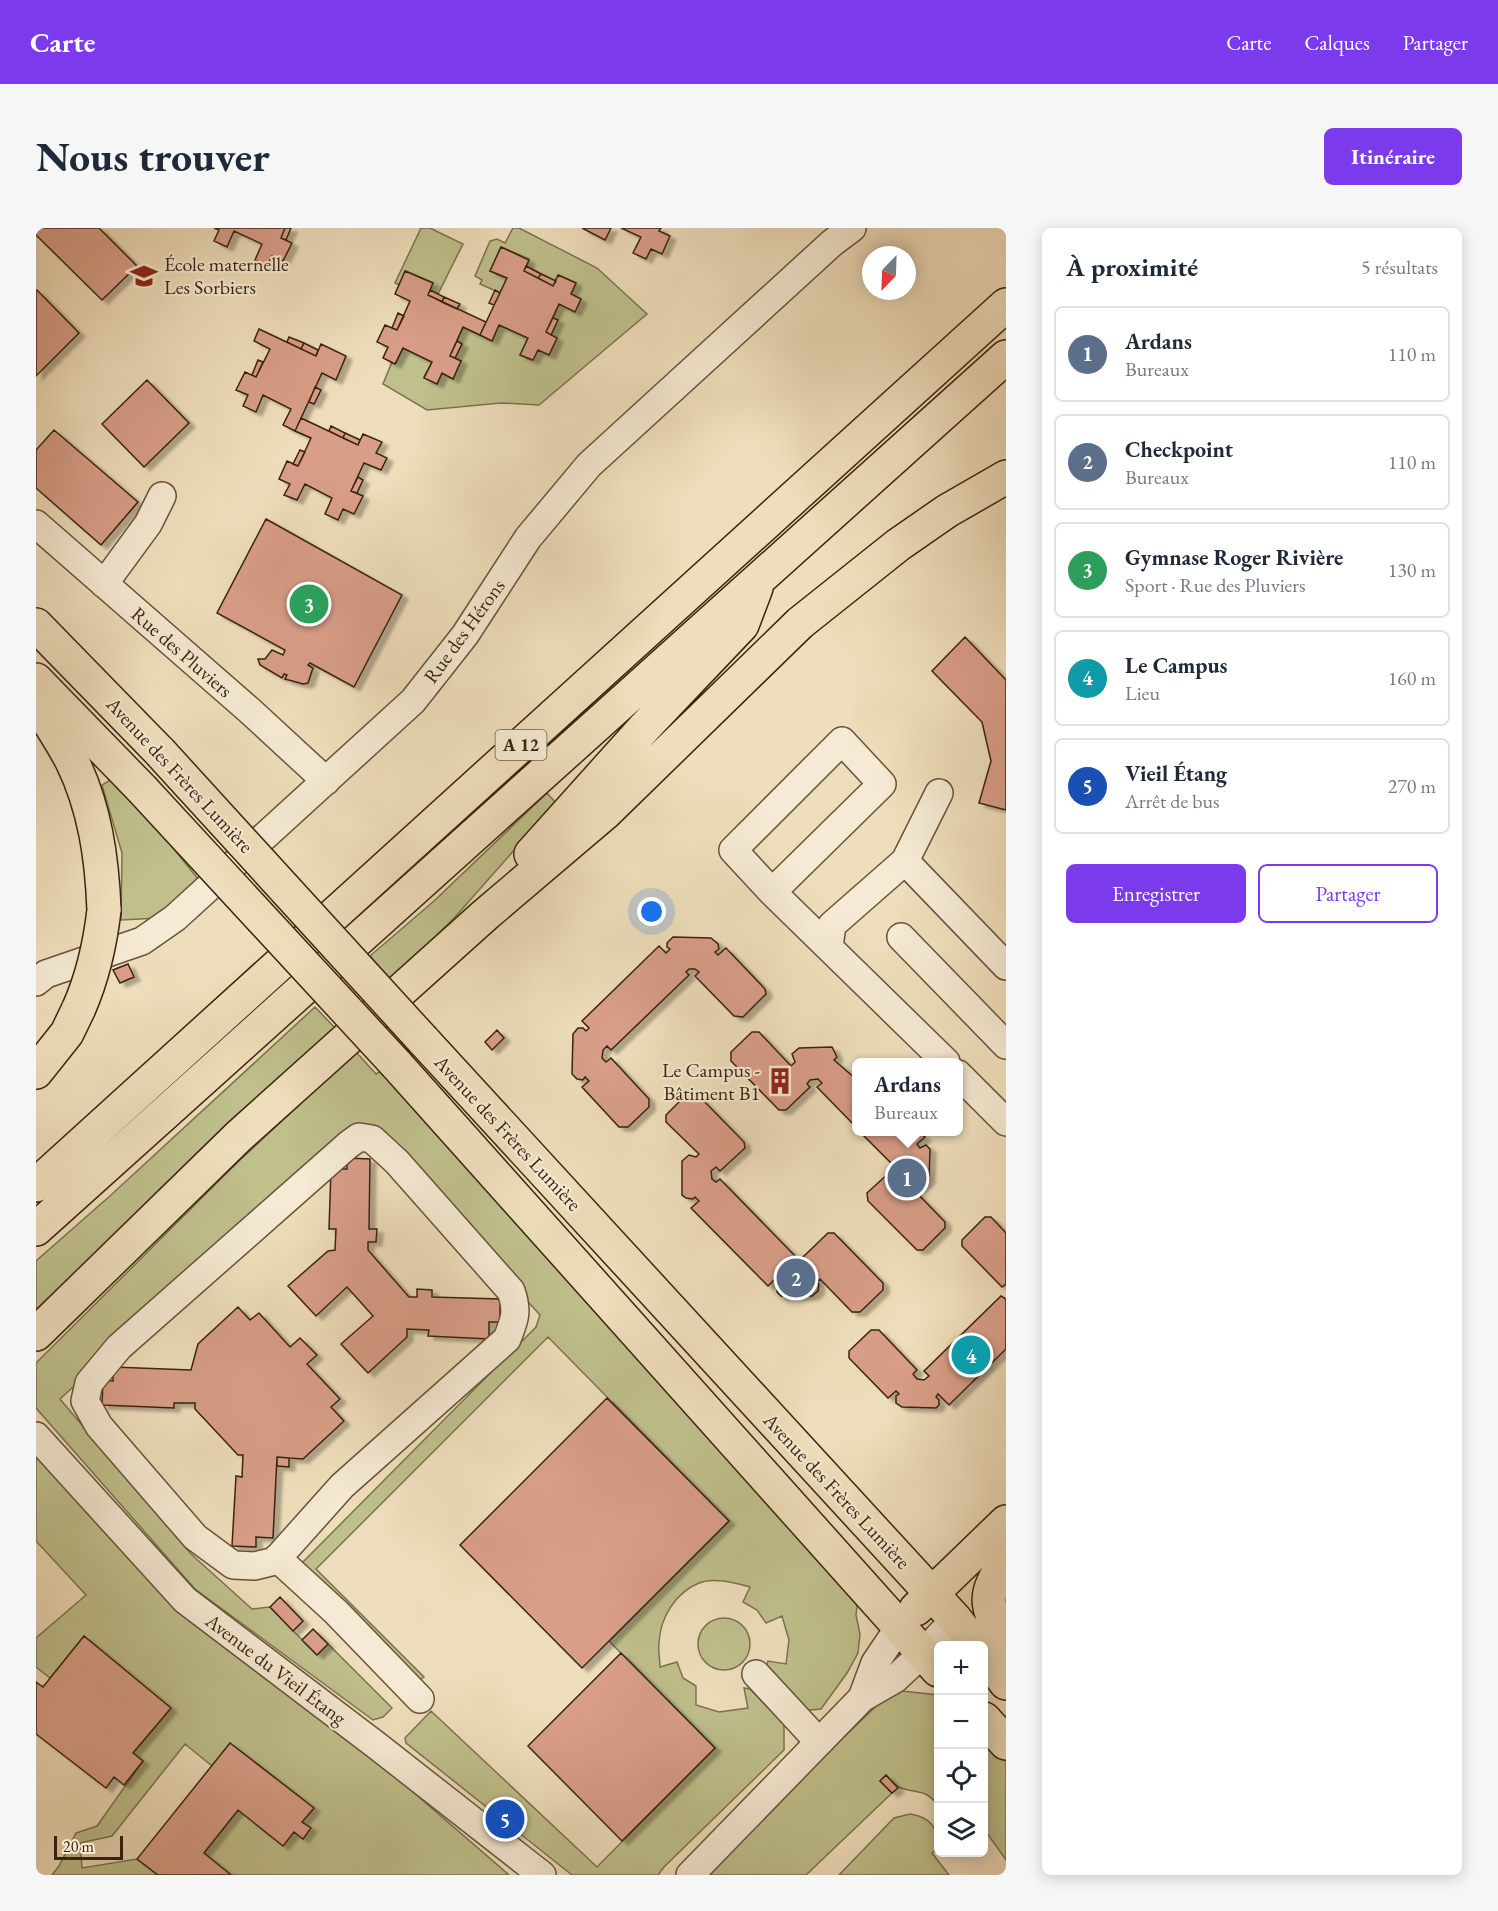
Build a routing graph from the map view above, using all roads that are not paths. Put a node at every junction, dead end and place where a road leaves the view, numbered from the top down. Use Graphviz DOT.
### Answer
graph roads {
  1 [pos="852,228"];
  2 [pos="1006,305"];
  3 [pos="1006,357"];
  4 [pos="1006,477"];
  5 [pos="162,496"];
  6 [pos="36,524"];
  7 [pos="760,578"];
  8 [pos="104,584"];
  9 [pos="36,625"];
  10 [pos="36,680"];
  11 [pos="36,701"];
  12 [pos="326,780"];
  13 [pos="939,793"];
  14 [pos="905,861"];
  15 [pos="772,892"];
  16 [pos="485,915"];
  17 [pos="901,937"];
  18 [pos="829,947"];
  19 [pos="1006,966"];
  20 [pos="36,982"];
  21 [pos="1006,1045"];
  22 [pos="942,1058"];
  23 [pos="36,1072"];
  24 [pos="963,1079"];
  25 [pos="1006,1122"];
  26 [pos="36,1185"];
  27 [pos="36,1229"];
  28 [pos="36,1334"];
  29 [pos="36,1436"];
  30 [pos="1006,1522"];
  31 [pos="1006,1556"];
  32 [pos="277,1558"];
  33 [pos="1006,1561"];
  34 [pos="915,1610"];
  35 [pos="941,1641"];
  36 [pos="941,1641"];
  37 [pos="945,1641"];
  38 [pos="1006,1641"];
  39 [pos="934,1651"];
  40 [pos="988,1659"];
  41 [pos="756,1674"];
  42 [pos="1006,1683"];
  43 [pos="988,1685"];
  44 [pos="862,1698"];
  45 [pos="420,1699"];
  46 [pos="1006,1706"];
  47 [pos="988,1723"];
  48 [pos="818,1741"];
  49 [pos="1006,1743"];
  50 [pos="542,1875"];
  51 [pos="690,1875"];
  1 -- 12 [label="street, Rue des Hérons"];
  2 -- 26 [label="main road, A 12"];
  3 -- 7 [label="main road, A 12"];
  4 -- 16 [label="main road"];
  5 -- 8 [label="street"];
  6 -- 8 [label="street, Rue des Pluviers"];
  7 -- 16 [label="main road"];
  7 -- 27 [label="main road, A 12"];
  8 -- 12 [label="street, Rue des Pluviers"];
  9 -- 34 [label="main road, Avenue des Frères Lumière, bridge"];
  10 -- 34 [label="main road, Avenue des Frères Lumière, bridge"];
  11 -- 23 [label="main road, bridge"];
  12 -- 20 [label="street, Rue des Hérons"];
  13 -- 14 [label="street"];
  14 -- 18 [label="street"];
  14 -- 19 [label="street"];
  15 -- 15 [label="street"];
  15 -- 18 [label="street"];
  16 -- 28 [label="main road"];
  17 -- 21 [label="street"];
  18 -- 22 [label="street"];
  24 -- 25 [label="street"];
  29 -- 50 [label="street, Avenue du Vieil Étang"];
  30 -- 34 [label="main road"];
  31 -- 37 [label="main road"];
  32 -- 32 [label="street"];
  32 -- 45 [label="street"];
  33 -- 38 [label="main road"];
  34 -- 35 [label="main road, Avenue des Frères Lumière"];
  34 -- 36 [label="main road, Avenue des Frères Lumière"];
  34 -- 44 [label="street"];
  39 -- 44 [label="street"];
  40 -- 42 [label="main road"];
  41 -- 48 [label="street"];
  43 -- 46 [label="main road"];
  44 -- 48 [label="street"];
  47 -- 49 [label="main road"];
  48 -- 51 [label="street"];
}
